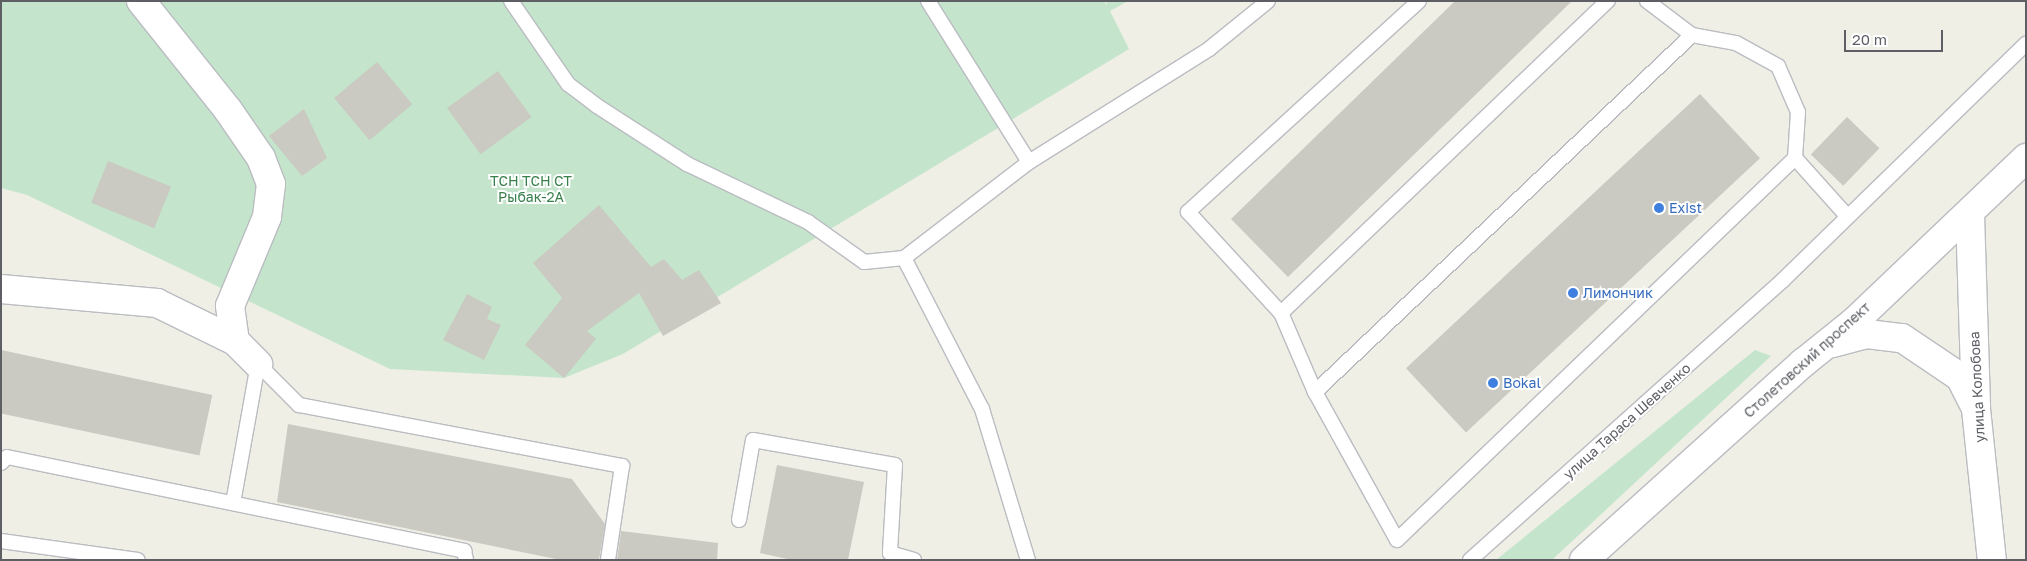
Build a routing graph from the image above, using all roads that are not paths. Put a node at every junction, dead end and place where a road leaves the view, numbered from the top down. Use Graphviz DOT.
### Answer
graph roads {
  1 [pos="142,1"];
  2 [pos="511,1"];
  3 [pos="928,1"];
  4 [pos="1268,1"];
  5 [pos="1419,1"];
  6 [pos="1608,1"];
  7 [pos="1647,1"];
  8 [pos="1692,35"];
  9 [pos="2026,44"];
  10 [pos="1795,158"];
  11 [pos="2026,158"];
  12 [pos="1029,162"];
  13 [pos="1970,214"];
  14 [pos="1847,216"];
  15 [pos="904,258"];
  16 [pos="1,289"];
  17 [pos="1281,312"];
  18 [pos="235,341"];
  19 [pos="1803,363"];
  20 [pos="258,364"];
  21 [pos="1315,392"];
  22 [pos="1976,409"];
  23 [pos="1,463"];
  24 [pos="233,504"];
  25 [pos="738,520"];
  26 [pos="1,541"];
  27 [pos="138,560"];
  28 [pos="466,560"];
  29 [pos="608,560"];
  30 [pos="914,560"];
  31 [pos="1028,560"];
  32 [pos="1470,560"];
  33 [pos="1584,560"];
  34 [pos="1992,560"];
  1 -- 18 [label="street"];
  2 -- 15 [label="lane"];
  3 -- 12 [label="lane"];
  4 -- 12 [label="lane"];
  5 -- 17 [label="lane"];
  6 -- 17 [label="lane"];
  7 -- 8 [label="lane"];
  8 -- 10 [label="lane"];
  8 -- 21 [label="lane"];
  9 -- 14 [label="lane, улица Тараса Шевченко"];
  10 -- 14 [label="lane"];
  10 -- 21 [label="lane"];
  11 -- 13 [label="street, Столетовский проспект"];
  12 -- 15 [label="lane"];
  13 -- 19 [label="street, Столетовский проспект"];
  13 -- 22 [label="street, улица Колобова"];
  14 -- 32 [label="lane, улица Тараса Шевченко"];
  15 -- 31 [label="lane"];
  16 -- 18 [label="street"];
  17 -- 21 [label="lane"];
  18 -- 20 [label="street"];
  19 -- 22 [label="street"];
  19 -- 33 [label="street, Столетовский проспект"];
  20 -- 24 [label="lane"];
  20 -- 29 [label="lane"];
  22 -- 34 [label="street, улица Колобова"];
  23 -- 24 [label="lane"];
  24 -- 28 [label="lane"];
  25 -- 30 [label="lane"];
  26 -- 27 [label="lane"];
}
